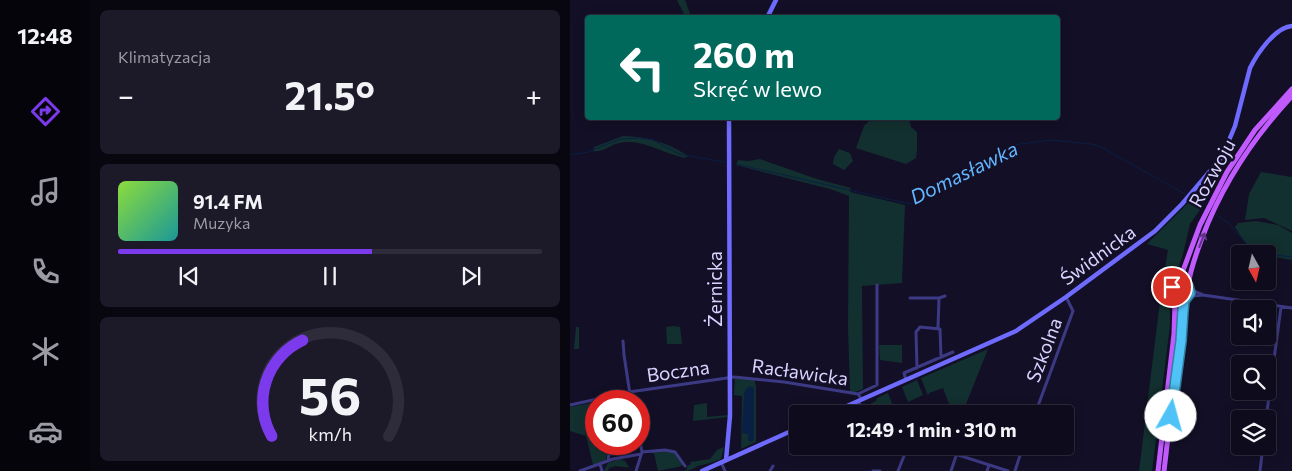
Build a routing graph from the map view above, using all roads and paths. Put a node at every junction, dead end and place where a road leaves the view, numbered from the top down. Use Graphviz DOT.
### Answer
graph roads {
  1 [pos="776,0"];
  2 [pos="768,15"];
  3 [pos="1292,26"];
  4 [pos="1292,89"];
  5 [pos="1292,96"];
  6 [pos="729,120"];
  7 [pos="1176,284"];
  8 [pos="876,285"];
  9 [pos="1188,288"];
  10 [pos="945,296"];
  11 [pos="1203,296"];
  12 [pos="1066,297"];
  13 [pos="910,298"];
  14 [pos="939,298"];
  15 [pos="1186,299"];
  16 [pos="1174,300"];
  17 [pos="1281,307"];
  18 [pos="1292,308"];
  19 [pos="938,327"];
  20 [pos="623,341"];
  21 [pos="953,352"];
  22 [pos="941,357"];
  23 [pos="917,368"];
  24 [pos="730,378"];
  25 [pos="906,380"];
  26 [pos="630,390"];
  27 [pos="644,390"];
  28 [pos="858,394"];
  29 [pos="860,400"];
  30 [pos="585,403"];
  31 [pos="570,405"];
  32 [pos="849,405"];
  33 [pos="862,405"];
  34 [pos="1038,405"];
  35 [pos="1267,410"];
  36 [pos="789,432"];
  37 [pos="650,452"];
  38 [pos="609,455"];
  39 [pos="634,455"];
  40 [pos="641,455"];
  41 [pos="904,455"];
  42 [pos="1020,455"];
  43 [pos="1262,455"];
  44 [pos="956,456"];
  45 [pos="608,461"];
  46 [pos="723,461"];
  47 [pos="600,464"];
  48 [pos="685,466"];
  49 [pos="773,466"];
  50 [pos="989,466"];
  51 [pos="580,471"];
  52 [pos="602,471"];
  53 [pos="636,471"];
  54 [pos="702,471"];
  55 [pos="724,471"];
  56 [pos="770,471"];
  57 [pos="873,471"];
  58 [pos="880,471"];
  59 [pos="898,471"];
  60 [pos="951,471"];
  61 [pos="987,471"];
  62 [pos="1008,471"];
  63 [pos="1014,471"];
  64 [pos="1158,471"];
  65 [pos="1164,471"];
  66 [pos="1260,471"];
  1 -- 2 [label="street"];
  3 -- 12 [label="street, Świdnicka"];
  4 -- 7 [label="main road, Rozwoju"];
  9 -- 5 [label="main road, Rozwoju, one-way"];
  6 -- 24 [label="street, Żernicka"];
  7 -- 9 [label="main road"];
  7 -- 16 [label="main road"];
  8 -- 28 [label="street"];
  9 -- 11 [label="street"];
  9 -- 15 [label="main road"];
  10 -- 14 [label="street"];
  11 -- 15 [label="street"];
  11 -- 17 [label="street"];
  12 -- 25 [label="street, Świdnicka"];
  12 -- 34 [label="street, Szkolna"];
  13 -- 14 [label="street"];
  14 -- 19 [label="street"];
  15 -- 16 [label="main road"];
  15 -- 65 [label="main road"];
  16 -- 64 [label="main road"];
  17 -- 18 [label="street"];
  17 -- 35 [label="street"];
  19 -- 22 [label="street"];
  19 -- 23 [label="street"];
  20 -- 26 [label="street"];
  21 -- 22 [label="street"];
  22 -- 23 [label="street"];
  23 -- 25 [label="street"];
  24 -- 27 [label="street, Boczna"];
  24 -- 28 [label="street, Racławicka"];
  24 -- 46 [label="street, Żernicka"];
  25 -- 29 [label="street, Świdnicka"];
  28 -- 29 [label="street, Racławicka"];
  29 -- 32 [label="street, Świdnicka"];
  29 -- 33 [label="street, Racławicka"];
  30 -- 31 [label="street, Boczna"];
  36 -- 46 [label="street"];
  37 -- 48 [label="street"];
  38 -- 45 [label="street"];
  39 -- 45 [label="street"];
  40 -- 53 [label="street"];
  41 -- 59 [label="street"];
  42 -- 63 [label="street"];
  43 -- 66 [label="street"];
  44 -- 50 [label="street"];
  44 -- 60 [label="street"];
  45 -- 47 [label="street"];
  46 -- 54 [label="street"];
  46 -- 55 [label="street"];
  47 -- 51 [label="street"];
  47 -- 52 [label="street"];
  49 -- 56 [label="street"];
  50 -- 61 [label="street"];
  50 -- 62 [label="street"];
  57 -- 58 [label="street"];
}
